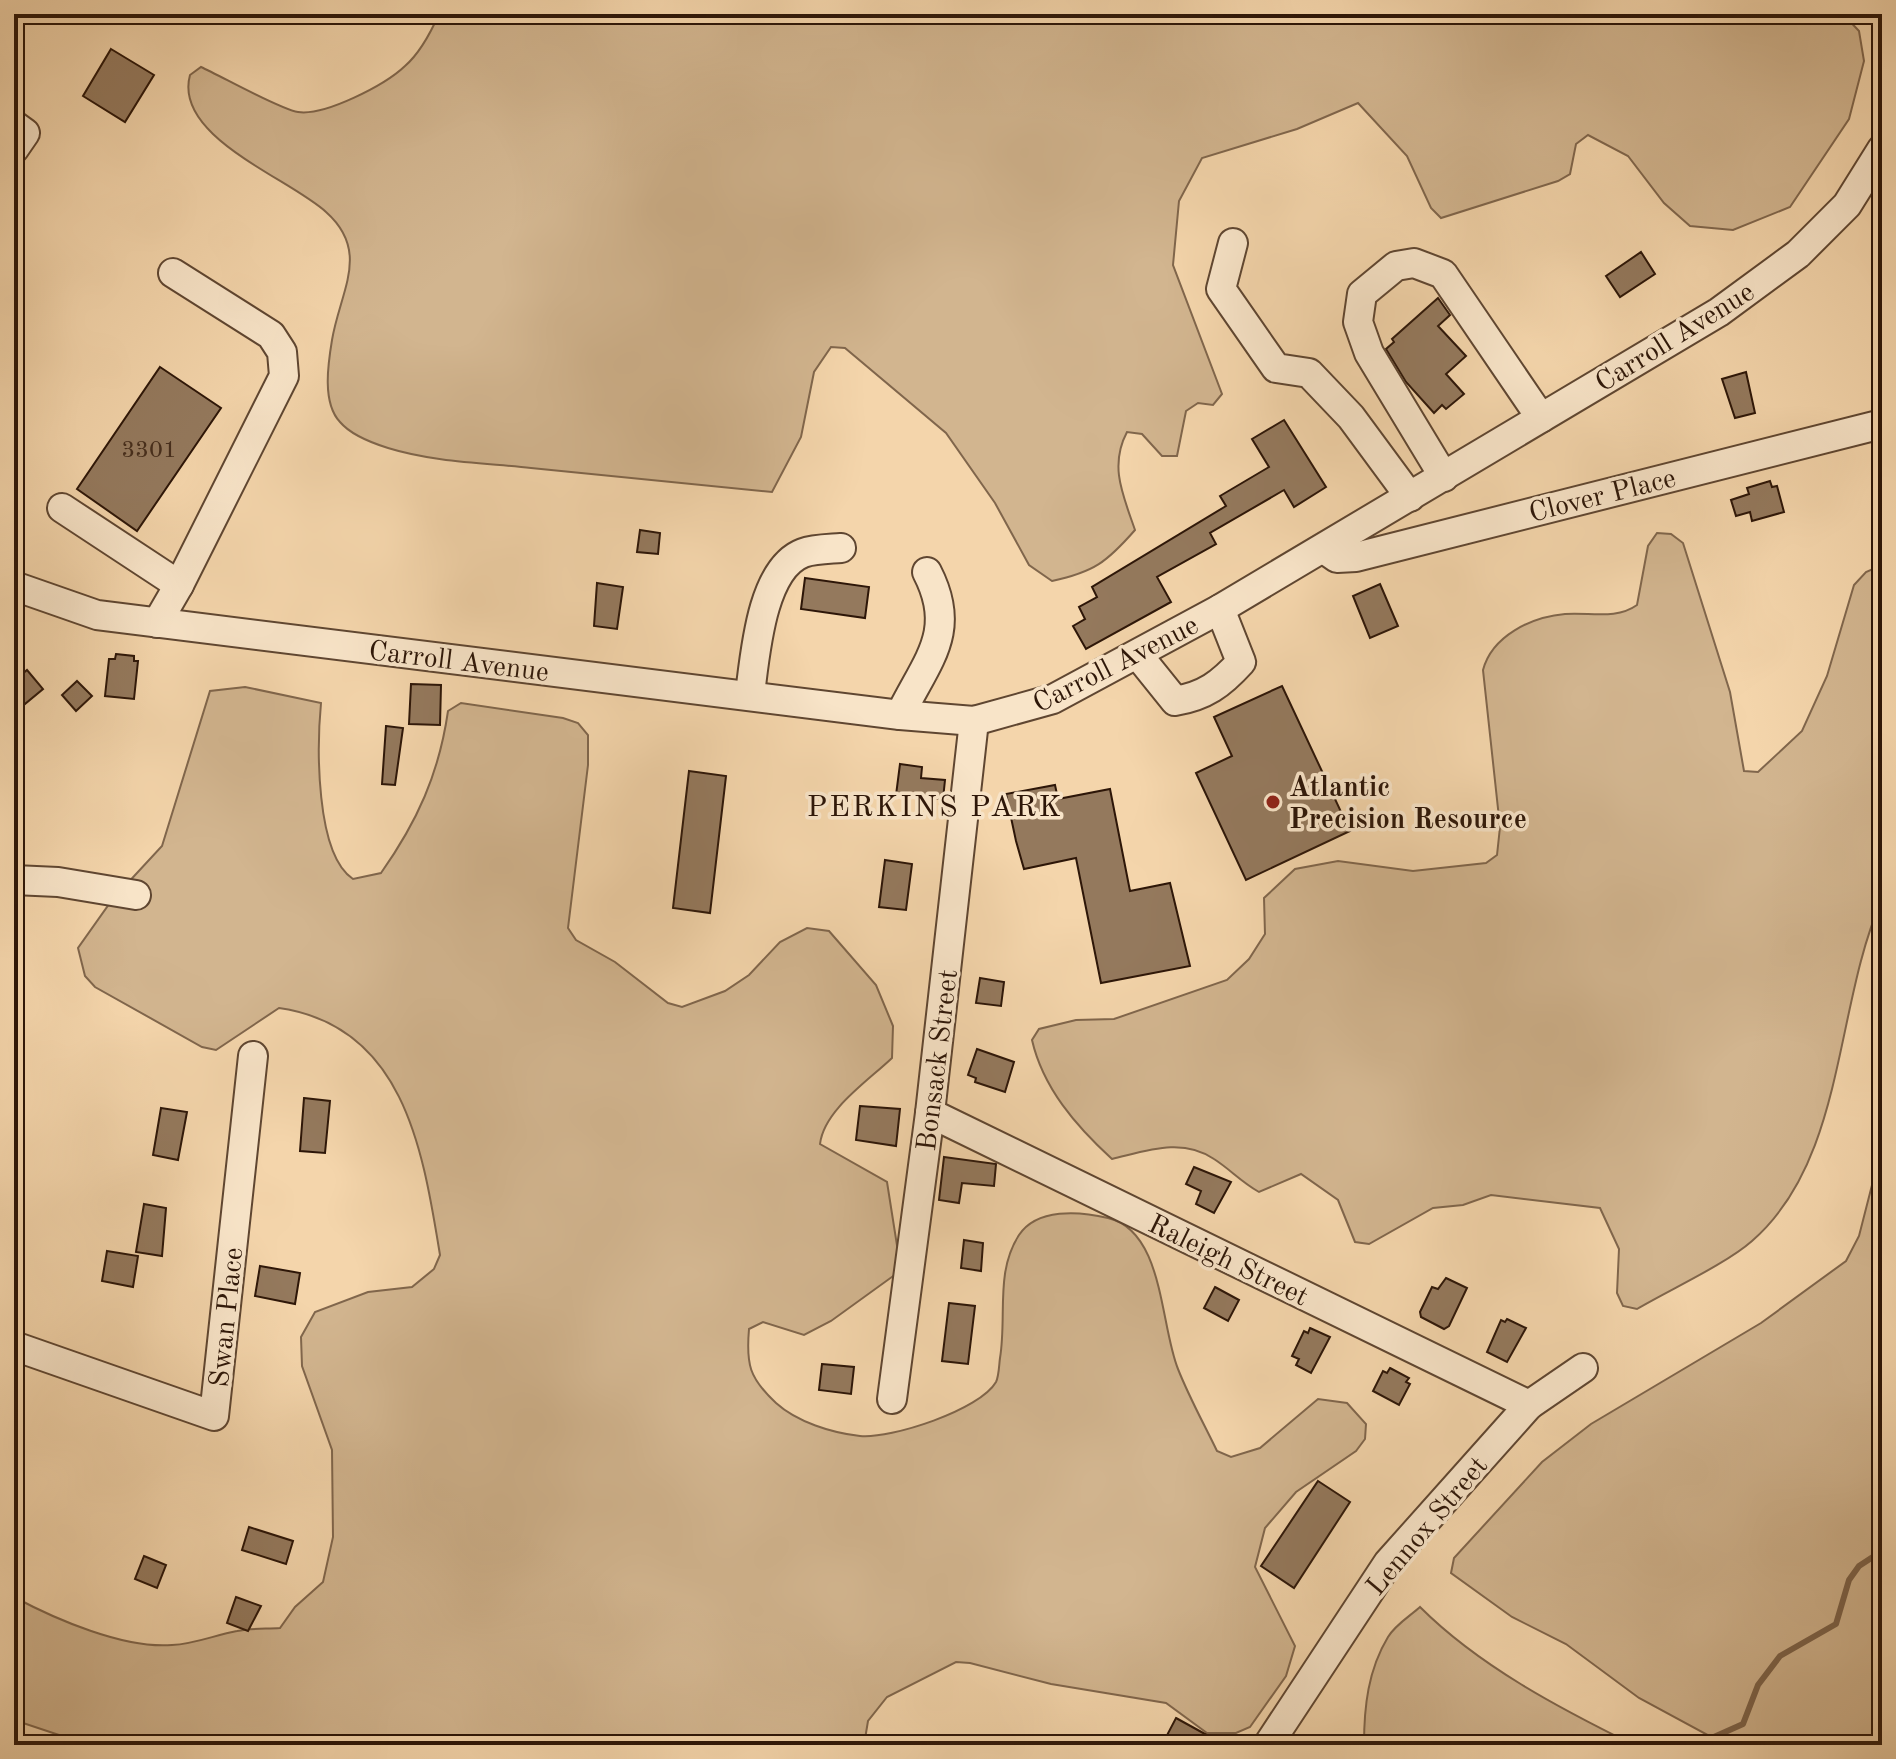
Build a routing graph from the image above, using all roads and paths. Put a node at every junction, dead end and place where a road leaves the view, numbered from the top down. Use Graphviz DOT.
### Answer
graph roads {
  1 [pos="14,125"];
  2 [pos="14,149"];
  3 [pos="1882,149"];
  4 [pos="1233,243"];
  5 [pos="173,273"];
  6 [pos="1541,418"];
  7 [pos="1882,424"];
  8 [pos="1444,477"];
  9 [pos="1410,497"];
  10 [pos="62,508"];
  11 [pos="841,548"];
  12 [pos="1324,549"];
  13 [pos="927,572"];
  14 [pos="179,585"];
  15 [pos="14,586"];
  16 [pos="1220,609"];
  17 [pos="157,623"];
  18 [pos="1138,655"];
  19 [pos="750,694"];
  20 [pos="900,715"];
  21 [pos="974,721"];
  22 [pos="14,880"];
  23 [pos="136,895"];
  24 [pos="253,1056"];
  25 [pos="930,1113"];
  26 [pos="14,1346"];
  27 [pos="1583,1368"];
  28 [pos="892,1399"];
  29 [pos="1529,1405"];
  30 [pos="1268,1745"];
  1 -- 2 [label="street"];
  3 -- 6 [label="street, Carroll Avenue"];
  4 -- 9 [label="street"];
  5 -- 14 [label="street"];
  6 -- 8 [label="street, Carroll Avenue"];
  6 -- 8 [label="street"];
  7 -- 12 [label="street, Clover Place"];
  8 -- 9 [label="street, Carroll Avenue"];
  9 -- 12 [label="street, Carroll Avenue"];
  10 -- 14 [label="street"];
  11 -- 19 [label="street"];
  12 -- 16 [label="street, Carroll Avenue"];
  13 -- 20 [label="street"];
  14 -- 17 [label="street"];
  15 -- 17 [label="street, Carroll Avenue"];
  16 -- 18 [label="street, Carroll Avenue"];
  16 -- 18 [label="street"];
  17 -- 19 [label="street, Carroll Avenue"];
  18 -- 21 [label="street, Carroll Avenue"];
  19 -- 20 [label="street, Carroll Avenue"];
  20 -- 21 [label="street, Carroll Avenue"];
  21 -- 25 [label="street, Bonsack Street"];
  22 -- 23 [label="street"];
  24 -- 26 [label="street, Swan Place"];
  25 -- 28 [label="street, Bonsack Street"];
  25 -- 29 [label="street, Raleigh Street"];
  27 -- 29 [label="street, Lennox Street"];
  29 -- 30 [label="street, Lennox Street"];
}
